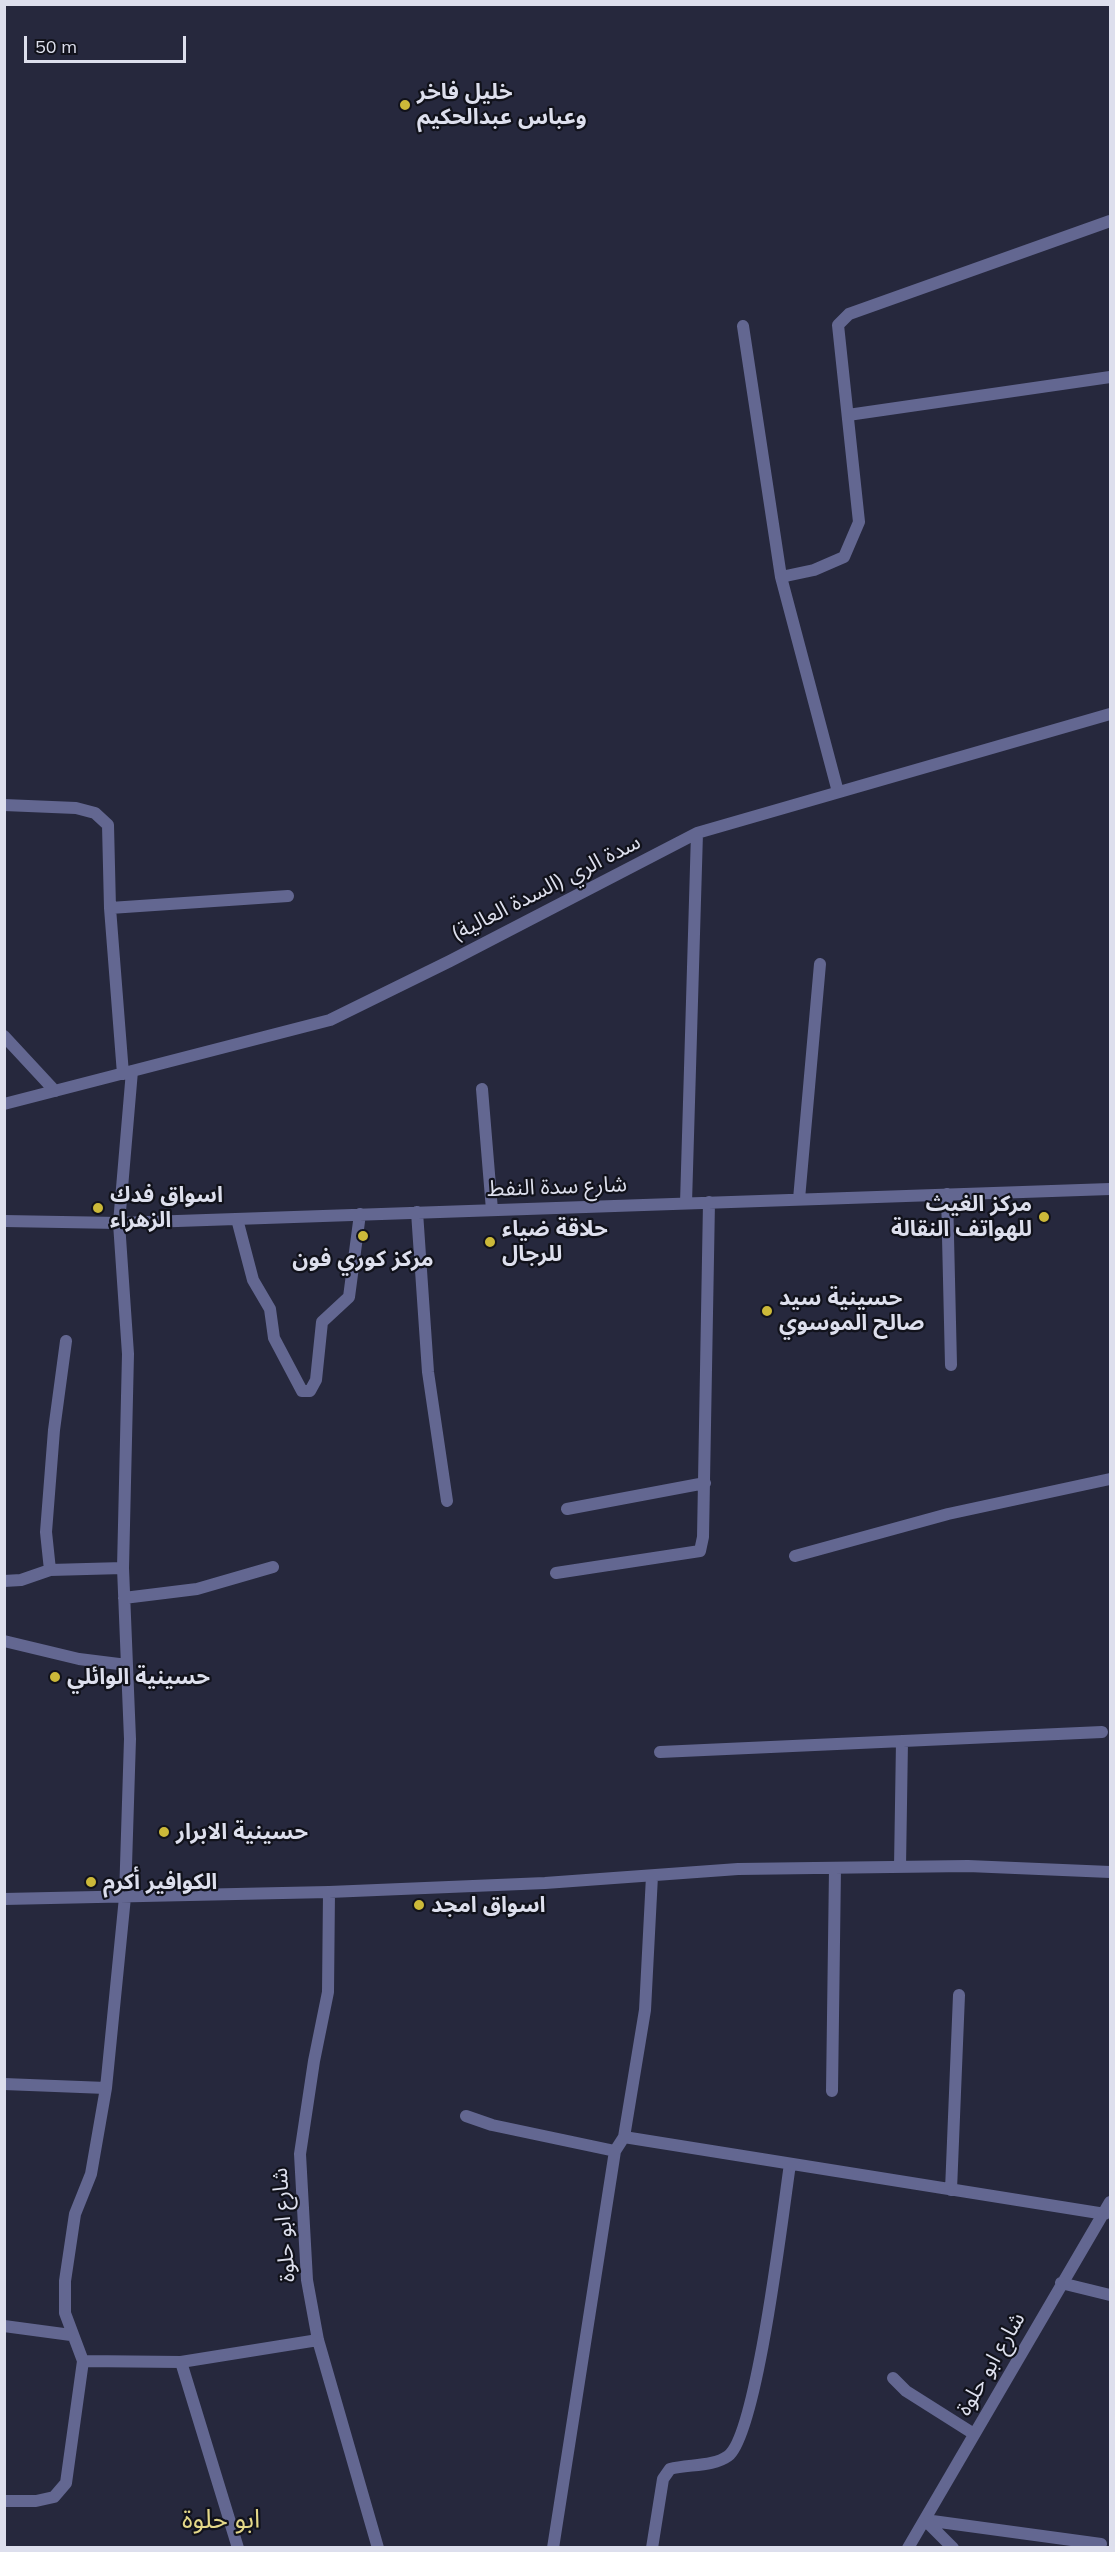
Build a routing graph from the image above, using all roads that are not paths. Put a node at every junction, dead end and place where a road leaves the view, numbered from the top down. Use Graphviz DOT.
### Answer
graph roads {
  1 [pos="1110,222"];
  2 [pos="743,326"];
  3 [pos="1110,377"];
  4 [pos="848,415"];
  5 [pos="781,577"];
  6 [pos="1110,714"];
  7 [pos="838,792"];
  8 [pos="4,805"];
  9 [pos="696,834"];
  10 [pos="288,896"];
  11 [pos="110,908"];
  12 [pos="820,964"];
  13 [pos="4,1036"];
  14 [pos="128,1073"];
  15 [pos="482,1089"];
  16 [pos="55,1091"];
  17 [pos="4,1104"];
  18 [pos="1110,1189"];
  19 [pos="947,1194"];
  20 [pos="799,1199"];
  21 [pos="709,1202"];
  22 [pos="686,1203"];
  23 [pos="492,1210"];
  24 [pos="417,1212"];
  25 [pos="360,1214"];
  26 [pos="237,1219"];
  27 [pos="4,1221"];
  28 [pos="119,1223"];
  29 [pos="66,1341"];
  30 [pos="951,1365"];
  31 [pos="1110,1479"];
  32 [pos="705,1483"];
  33 [pos="447,1501"];
  34 [pos="567,1509"];
  35 [pos="795,1556"];
  36 [pos="273,1567"];
  37 [pos="123,1568"];
  38 [pos="50,1570"];
  39 [pos="556,1573"];
  40 [pos="4,1581"];
  41 [pos="124,1598"];
  42 [pos="4,1641"];
  43 [pos="127,1665"];
  44 [pos="1102,1732"];
  45 [pos="902,1741"];
  46 [pos="660,1752"];
  47 [pos="900,1867"];
  48 [pos="835,1868"];
  49 [pos="1110,1872"];
  50 [pos="652,1876"];
  51 [pos="329,1892"];
  52 [pos="125,1897"];
  53 [pos="4,1899"];
  54 [pos="959,1995"];
  55 [pos="4,2084"];
  56 [pos="106,2088"];
  57 [pos="832,2091"];
  58 [pos="466,2116"];
  59 [pos="624,2137"];
  60 [pos="615,2151"];
  61 [pos="790,2163"];
  62 [pos="951,2190"];
  63 [pos="1110,2202"];
  64 [pos="1105,2214"];
  65 [pos="1061,2283"];
  66 [pos="1110,2295"];
  67 [pos="4,2326"];
  68 [pos="71,2335"];
  69 [pos="318,2340"];
  70 [pos="83,2361"];
  71 [pos="181,2362"];
  72 [pos="893,2378"];
  73 [pos="974,2434"];
  74 [pos="4,2501"];
  75 [pos="924,2520"];
  76 [pos="1101,2544"];
  77 [pos="238,2547"];
  78 [pos="378,2547"];
  79 [pos="553,2547"];
  80 [pos="652,2547"];
  81 [pos="908,2547"];
  82 [pos="953,2547"];
  1 -- 4 [label="street"];
  2 -- 5 [label="street"];
  3 -- 4 [label="street"];
  4 -- 5 [label="street"];
  5 -- 7 [label="street"];
  6 -- 7 [label="street, سدة الري (السدة العالية)"];
  7 -- 9 [label="street, سدة الري (السدة العالية)"];
  8 -- 11 [label="street"];
  9 -- 14 [label="street, سدة الري (السدة العالية)"];
  9 -- 22 [label="street"];
  10 -- 11 [label="street"];
  11 -- 14 [label="street"];
  12 -- 20 [label="street"];
  13 -- 16 [label="street"];
  14 -- 16 [label="street, سدة الري (السدة العالية)"];
  14 -- 28 [label="street"];
  15 -- 23 [label="street"];
  16 -- 17 [label="street, سدة الري (السدة العالية)"];
  18 -- 19 [label="street, شارع سدة النفط"];
  19 -- 20 [label="street, شارع سدة النفط"];
  19 -- 30 [label="street"];
  20 -- 21 [label="street, شارع سدة النفط"];
  21 -- 22 [label="street, شارع سدة النفط"];
  21 -- 32 [label="street"];
  22 -- 23 [label="street, شارع سدة النفط"];
  23 -- 24 [label="street, شارع سدة النفط"];
  24 -- 25 [label="street, شارع سدة النفط"];
  24 -- 33 [label="street"];
  25 -- 26 [label="street, شارع سدة النفط"];
  25 -- 26 [label="street"];
  26 -- 28 [label="street, شارع سدة النفط"];
  27 -- 28 [label="street, شارع سدة النفط"];
  28 -- 37 [label="street"];
  29 -- 38 [label="street"];
  31 -- 35 [label="street"];
  32 -- 34 [label="street"];
  32 -- 39 [label="street"];
  36 -- 41 [label="street"];
  37 -- 38 [label="street"];
  37 -- 41 [label="street"];
  38 -- 40 [label="street"];
  41 -- 43 [label="street"];
  42 -- 43 [label="street"];
  43 -- 52 [label="street"];
  44 -- 45 [label="street"];
  45 -- 46 [label="street"];
  45 -- 47 [label="street"];
  47 -- 48 [label="street"];
  47 -- 49 [label="street"];
  48 -- 50 [label="street"];
  48 -- 57 [label="street"];
  50 -- 51 [label="street"];
  50 -- 59 [label="street"];
  51 -- 52 [label="street"];
  51 -- 69 [label="street, شارع ابو حلوة"];
  52 -- 53 [label="street"];
  52 -- 56 [label="street"];
  54 -- 62 [label="street"];
  55 -- 56 [label="street"];
  56 -- 68 [label="street"];
  58 -- 60 [label="street"];
  59 -- 60 [label="street"];
  59 -- 61 [label="street"];
  60 -- 79 [label="street"];
  61 -- 62 [label="street"];
  61 -- 80 [label="street"];
  62 -- 64 [label="street"];
  63 -- 64 [label="street, شارع ابو حلوة"];
  64 -- 65 [label="street, شارع ابو حلوة"];
  65 -- 66 [label="street"];
  65 -- 73 [label="street, شارع ابو حلوة"];
  67 -- 68 [label="street"];
  68 -- 70 [label="street"];
  69 -- 71 [label="street"];
  69 -- 78 [label="street, شارع ابو حلوة"];
  70 -- 71 [label="street"];
  70 -- 74 [label="street"];
  71 -- 77 [label="street"];
  72 -- 73 [label="street"];
  73 -- 75 [label="street, شارع ابو حلوة"];
  75 -- 76 [label="street"];
  75 -- 81 [label="street, شارع ابو حلوة"];
  75 -- 82 [label="street"];
}
